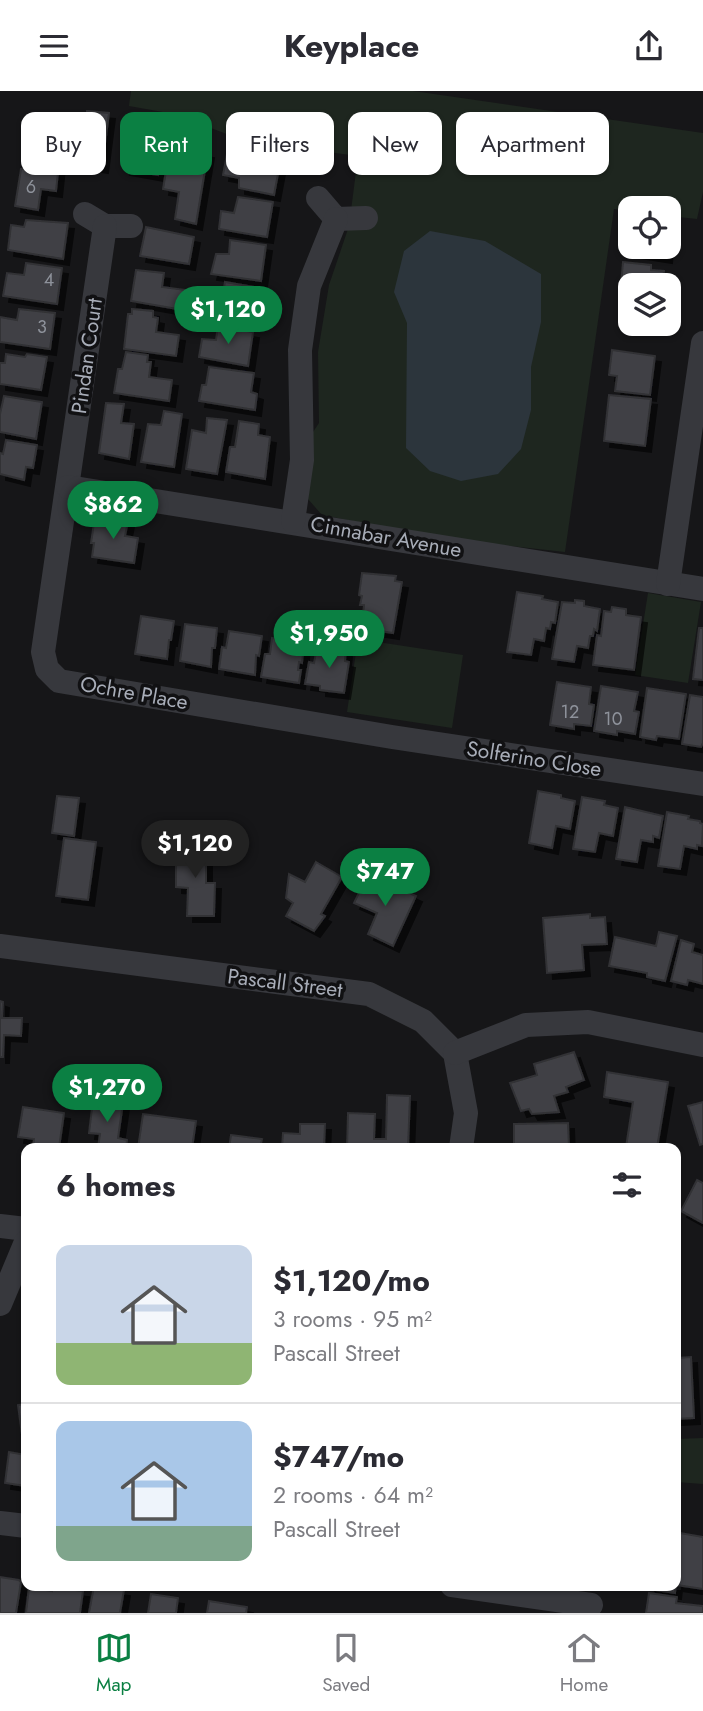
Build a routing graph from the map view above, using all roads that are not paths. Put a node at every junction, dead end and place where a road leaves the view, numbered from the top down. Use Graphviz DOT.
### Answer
graph roads {
  1 [pos="318,198"];
  2 [pos="366,218"];
  3 [pos="336,219"];
  4 [pos="131,226"];
  5 [pos="703,343"];
  6 [pos="68,487"];
  7 [pos="293,521"];
  8 [pos="668,584"];
  9 [pos="703,589"];
  10 [pos="366,733"];
  11 [pos="703,784"];
  12 [pos="0,946"];
  13 [pos="703,1045"];
  14 [pos="455,1053"];
  15 [pos="462,1143"];
  16 [pos="0,1226"];
  17 [pos="21,1228"];
  18 [pos="21,1254"];
  19 [pos="0,1304"];
  20 [pos="0,1523"];
  21 [pos="21,1525"];
  22 [pos="504,1591"];
  23 [pos="592,1601"];
  1 -- 3 [label="street"];
  2 -- 3 [label="street"];
  3 -- 7 [label="street"];
  4 -- 6 [label="street, Pindan Court"];
  5 -- 8 [label="street"];
  6 -- 7 [label="street, Cinnabar Avenue"];
  6 -- 10 [label="street, Ochre Place"];
  7 -- 8 [label="street, Cinnabar Avenue"];
  8 -- 9 [label="street, Cinnabar Avenue"];
  10 -- 11 [label="street, Solferino Close"];
  12 -- 14 [label="street, Pascall Street"];
  13 -- 14 [label="street"];
  14 -- 15 [label="street"];
  16 -- 17 [label="street"];
  18 -- 19 [label="street"];
  20 -- 21 [label="street"];
  22 -- 23 [label="street"];
}
